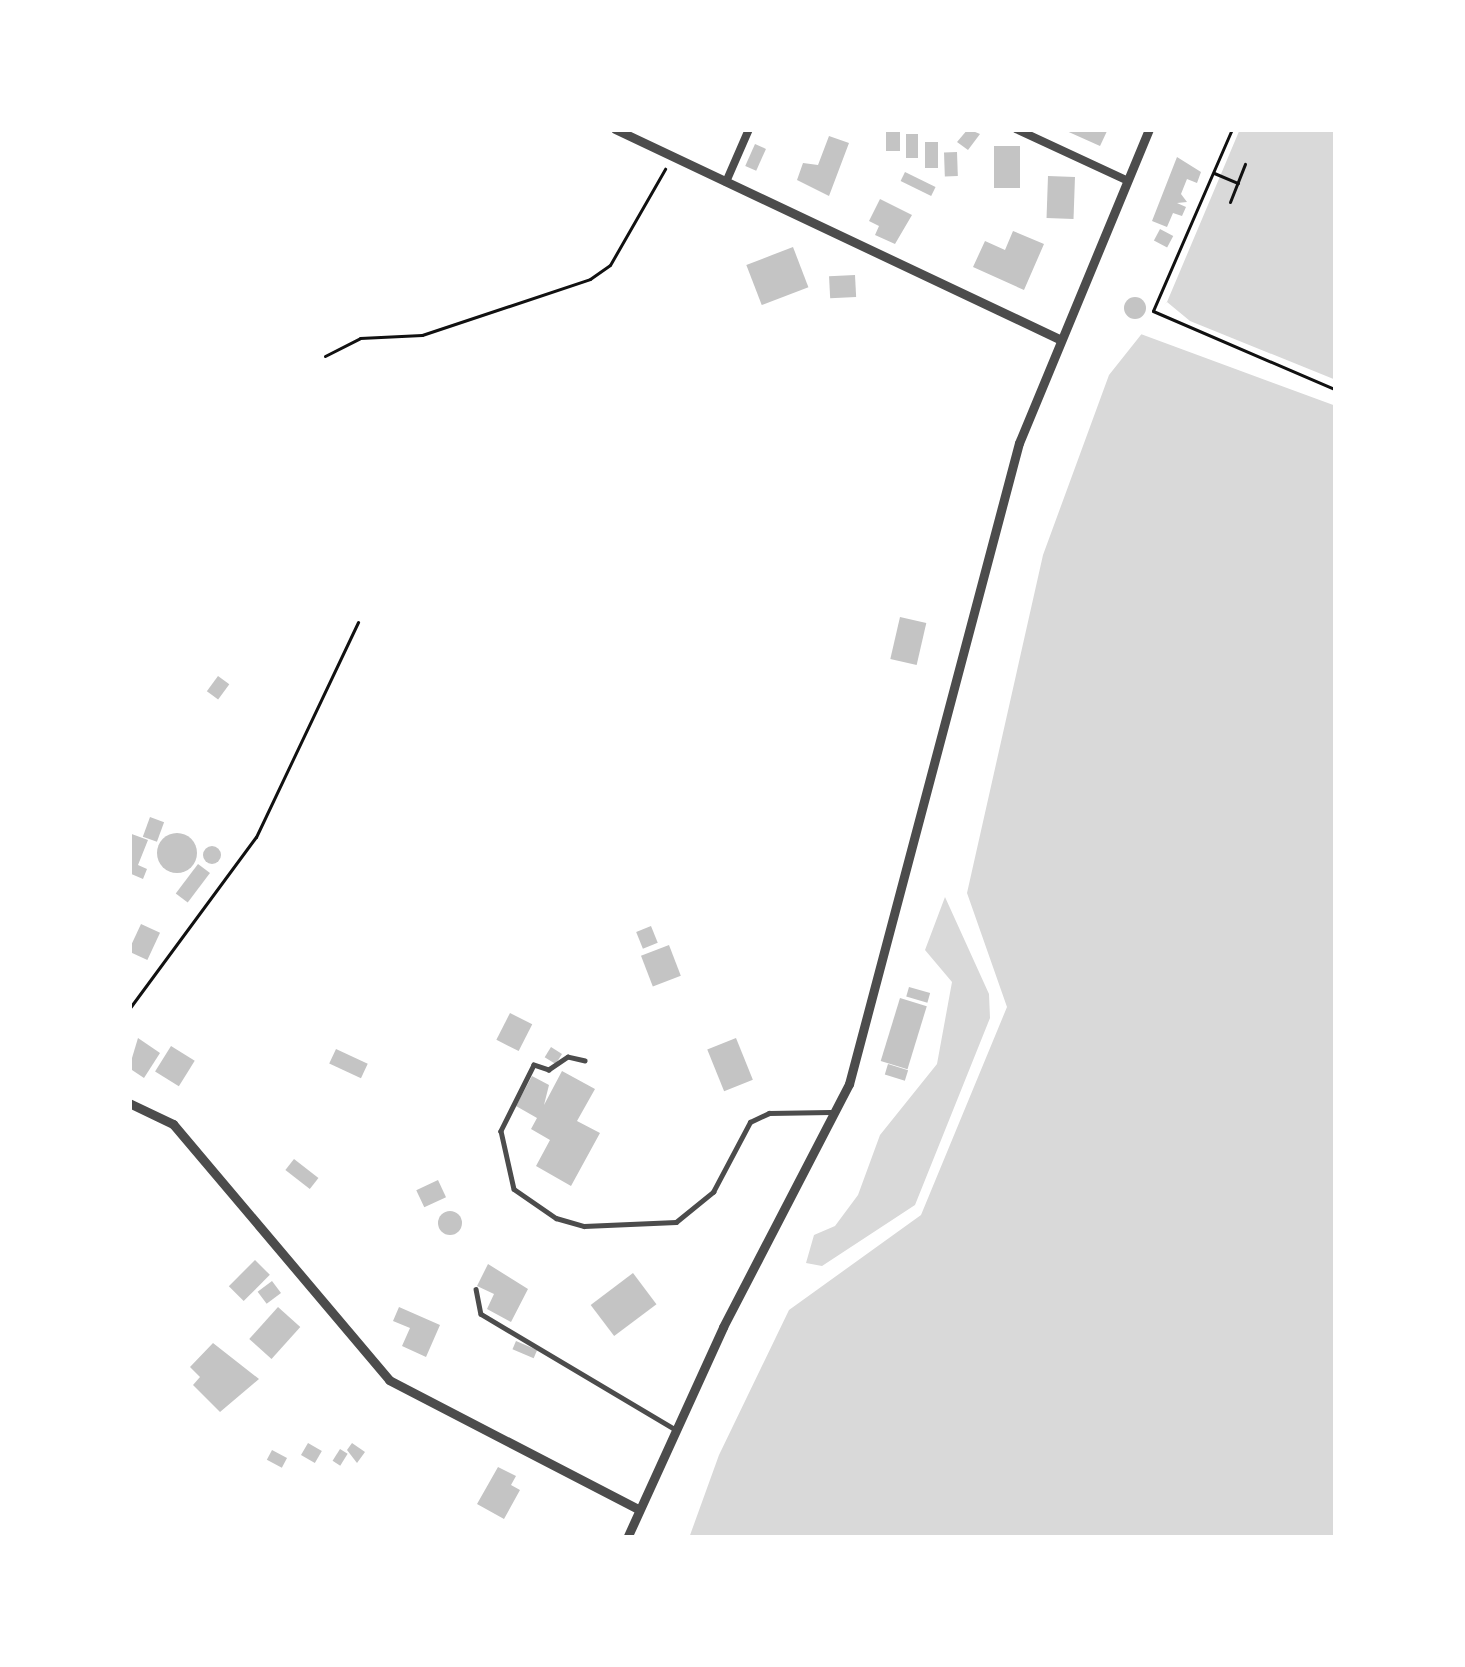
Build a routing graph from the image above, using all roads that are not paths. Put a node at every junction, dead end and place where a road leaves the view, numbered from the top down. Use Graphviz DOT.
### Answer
graph roads {
  1 [pos="615,129"];
  2 [pos="749,129"];
  3 [pos="1016,129"];
  4 [pos="1149,129"];
  5 [pos="1126,179"];
  6 [pos="726,182"];
  7 [pos="1059,339"];
  8 [pos="585,1061"];
  9 [pos="129,1103"];
  10 [pos="838,1114"];
  11 [pos="476,1288"];
  12 [pos="675,1430"];
  13 [pos="638,1509"];
  14 [pos="627,1538"];
  1 -- 6 [label="street"];
  2 -- 6 [label="street"];
  3 -- 5 [label="street"];
  4 -- 5 [label="street"];
  5 -- 7 [label="street"];
  6 -- 7 [label="street"];
  7 -- 10 [label="street"];
  8 -- 10 [label="lane"];
  9 -- 13 [label="street"];
  10 -- 12 [label="street"];
  11 -- 12 [label="lane"];
  12 -- 13 [label="street"];
  13 -- 14 [label="street"];
}
